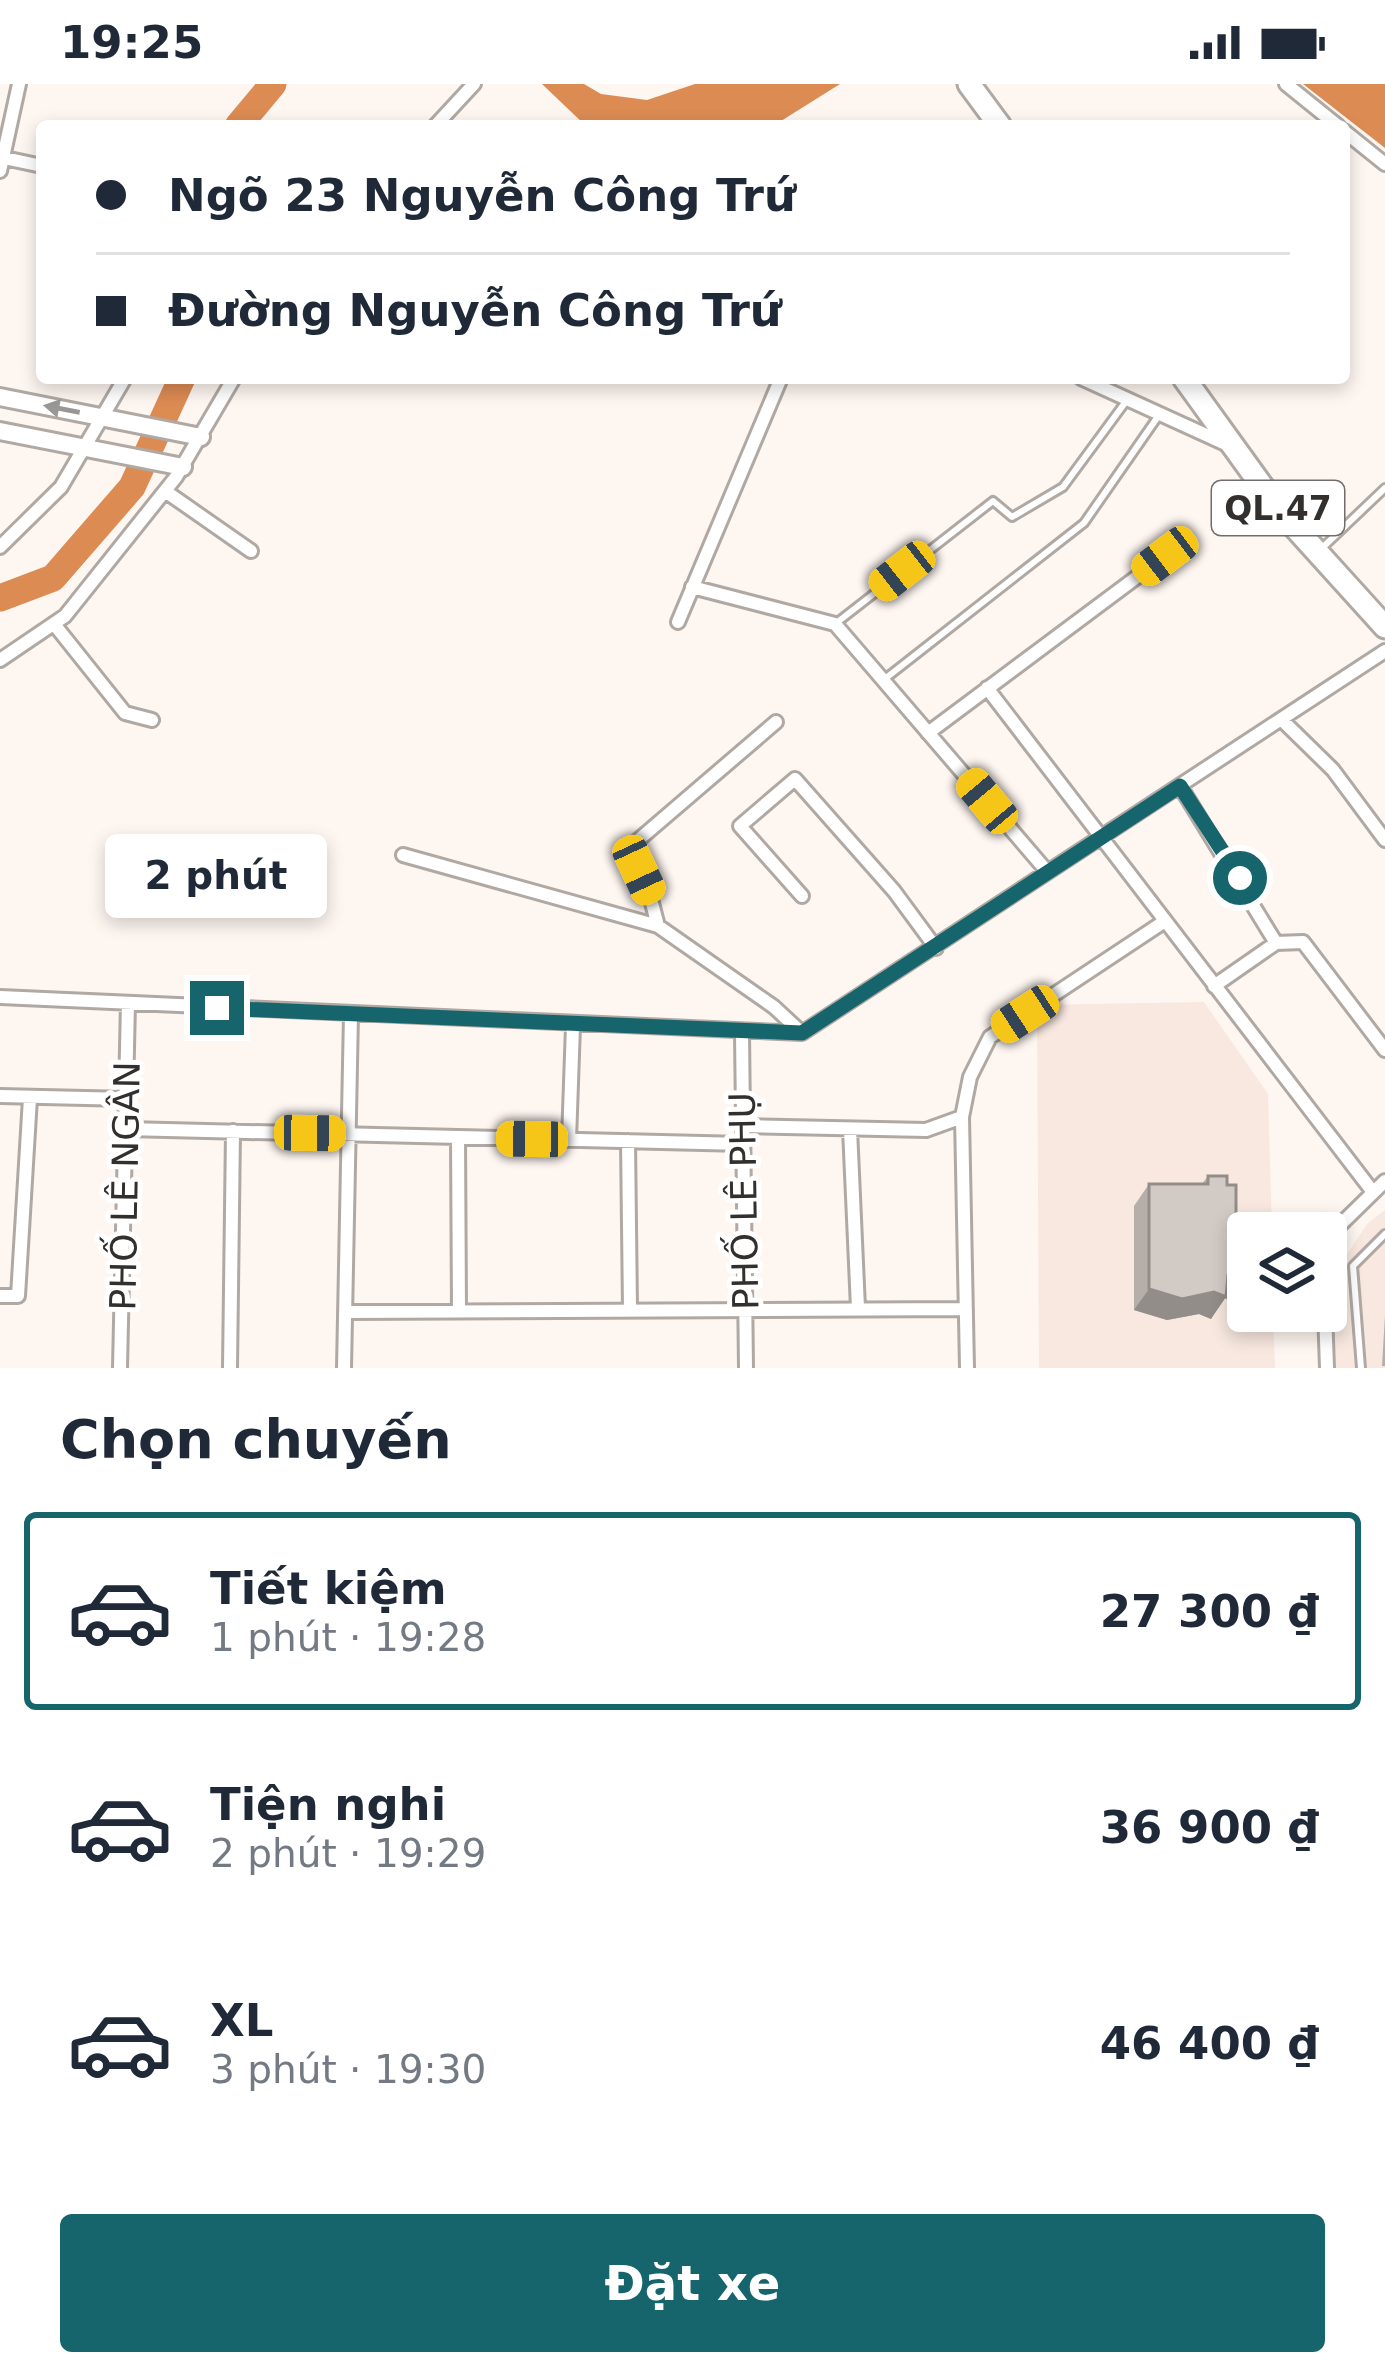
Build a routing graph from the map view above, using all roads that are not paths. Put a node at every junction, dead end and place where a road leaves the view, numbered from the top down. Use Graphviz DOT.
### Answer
graph roads {
  1 [pos="20,84"];
  2 [pos="474,84"];
  3 [pos="1286,84"];
  4 [pos="973,86"];
  5 [pos="441,120"];
  6 [pos="996,120"];
  7 [pos="1331,120"];
  8 [pos="1350,135"];
  9 [pos="1,162"];
  10 [pos="1385,164"];
  11 [pos="36,165"];
  12 [pos="123,384"];
  13 [pos="231,384"];
  14 [pos="778,384"];
  15 [pos="1094,384"];
  16 [pos="1188,384"];
  17 [pos="0,397"];
  18 [pos="1127,399"];
  19 [pos="1160,414"];
  20 [pos="114,420"];
  21 [pos="0,431"];
  22 [pos="201,437"];
  23 [pos="88,447"];
  24 [pos="1235,448"];
  25 [pos="183,467"];
  26 [pos="1385,488"];
  27 [pos="165,491"];
  28 [pos="0,547"];
  29 [pos="251,551"];
  30 [pos="1318,553"];
  31 [pos="1165,556"];
  32 [pos="692,587"];
  33 [pos="678,622"];
  34 [pos="54,624"];
  35 [pos="835,624"];
  36 [pos="1385,627"];
  37 [pos="1385,651"];
  38 [pos="0,660"];
  39 [pos="883,680"];
  40 [pos="987,688"];
  41 [pos="152,721"];
  42 [pos="776,722"];
  43 [pos="1284,722"];
  44 [pos="928,733"];
  45 [pos="1180,786"];
  46 [pos="1102,834"];
  47 [pos="1385,840"];
  48 [pos="403,855"];
  49 [pos="1045,869"];
  50 [pos="802,896"];
  51 [pos="1165,921"];
  52 [pos="658,926"];
  53 [pos="1276,943"];
  54 [pos="936,949"];
  55 [pos="1214,986"];
  56 [pos="0,998"];
  57 [pos="128,1003"];
  58 [pos="351,1014"];
  59 [pos="573,1026"];
  60 [pos="802,1033"];
  61 [pos="742,1034"];
  62 [pos="1385,1050"];
  63 [pos="0,1096"];
  64 [pos="30,1098"];
  65 [pos="128,1099"];
  66 [pos="962,1117"];
  67 [pos="743,1126"];
  68 [pos="128,1129"];
  69 [pos="850,1129"];
  70 [pos="233,1131"];
  71 [pos="349,1134"];
  72 [pos="458,1137"];
  73 [pos="569,1140"];
  74 [pos="628,1142"];
  75 [pos="743,1144"];
  76 [pos="1385,1181"];
  77 [pos="1373,1192"];
  78 [pos="1347,1218"];
  79 [pos="1385,1234"];
  80 [pos="0,1296"];
  81 [pos="745,1308"];
  82 [pos="858,1308"];
  83 [pos="630,1309"];
  84 [pos="966,1309"];
  85 [pos="459,1310"];
  86 [pos="346,1312"];
  87 [pos="1326,1332"];
  88 [pos="120,1368"];
  89 [pos="230,1368"];
  90 [pos="344,1368"];
  91 [pos="746,1368"];
  92 [pos="967,1368"];
  93 [pos="1327,1368"];
  94 [pos="1360,1368"];
  1 -- 9 [label="street"];
  2 -- 5 [label="street"];
  3 -- 7 [label="street"];
  4 -- 6 [label="highway"];
  8 -- 10 [label="street"];
  9 -- 11 [label="street"];
  12 -- 20 [label="street"];
  13 -- 22 [label="street"];
  14 -- 32 [label="street"];
  15 -- 18 [label="street"];
  16 -- 24 [label="highway, QL.47"];
  20 -- 17 [label="street, one-way"];
  18 -- 19 [label="street"];
  18 -- 35 [label="lane"];
  19 -- 24 [label="street"];
  19 -- 39 [label="lane"];
  20 -- 22 [label="street"];
  20 -- 23 [label="street"];
  21 -- 23 [label="street"];
  22 -- 25 [label="street"];
  23 -- 25 [label="street"];
  23 -- 28 [label="street"];
  24 -- 30 [label="highway, QL.47"];
  25 -- 27 [label="street"];
  26 -- 30 [label="lane"];
  27 -- 29 [label="street"];
  27 -- 34 [label="street"];
  30 -- 36 [label="highway, QL.47"];
  31 -- 40 [label="street"];
  32 -- 33 [label="street"];
  32 -- 35 [label="street"];
  34 -- 38 [label="street"];
  34 -- 41 [label="street"];
  35 -- 39 [label="street"];
  37 -- 43 [label="street"];
  39 -- 44 [label="street"];
  40 -- 44 [label="street"];
  40 -- 46 [label="street"];
  42 -- 52 [label="street"];
  43 -- 45 [label="street"];
  43 -- 47 [label="street"];
  44 -- 49 [label="street"];
  45 -- 46 [label="street"];
  45 -- 53 [label="street"];
  46 -- 49 [label="street"];
  46 -- 51 [label="street"];
  48 -- 52 [label="street"];
  49 -- 54 [label="street"];
  50 -- 54 [label="street"];
  51 -- 55 [label="street"];
  51 -- 66 [label="street"];
  52 -- 60 [label="street"];
  53 -- 55 [label="street"];
  53 -- 62 [label="street"];
  54 -- 60 [label="street"];
  55 -- 77 [label="street"];
  56 -- 57 [label="street"];
  57 -- 58 [label="street"];
  57 -- 65 [label="street, PHỐ LÊ NGÂN"];
  58 -- 59 [label="street"];
  58 -- 71 [label="street"];
  59 -- 61 [label="street"];
  59 -- 73 [label="street"];
  60 -- 61 [label="street"];
  61 -- 67 [label="street, PHỐ LÊ PHỤ"];
  63 -- 64 [label="street"];
  64 -- 65 [label="street"];
  64 -- 80 [label="street"];
  65 -- 68 [label="street, PHỐ LÊ NGÂN"];
  66 -- 69 [label="street"];
  66 -- 84 [label="street"];
  67 -- 69 [label="street"];
  67 -- 75 [label="street, PHỐ LÊ PHỤ"];
  68 -- 70 [label="street"];
  68 -- 88 [label="street, PHỐ LÊ NGÂN"];
  69 -- 82 [label="street"];
  70 -- 71 [label="street"];
  70 -- 89 [label="street"];
  71 -- 72 [label="street"];
  71 -- 86 [label="street"];
  72 -- 73 [label="street"];
  72 -- 85 [label="street"];
  73 -- 74 [label="street"];
  74 -- 75 [label="street"];
  74 -- 83 [label="street"];
  75 -- 81 [label="street, PHỐ LÊ PHỤ"];
  76 -- 77 [label="street"];
  77 -- 78 [label="street"];
  79 -- 94 [label="lane"];
  81 -- 82 [label="street"];
  81 -- 83 [label="street"];
  81 -- 91 [label="street, PHỐ LÊ PHỤ"];
  82 -- 84 [label="street"];
  83 -- 85 [label="street"];
  84 -- 92 [label="street"];
  85 -- 86 [label="street"];
  86 -- 90 [label="street"];
  87 -- 93 [label="street"];
}
